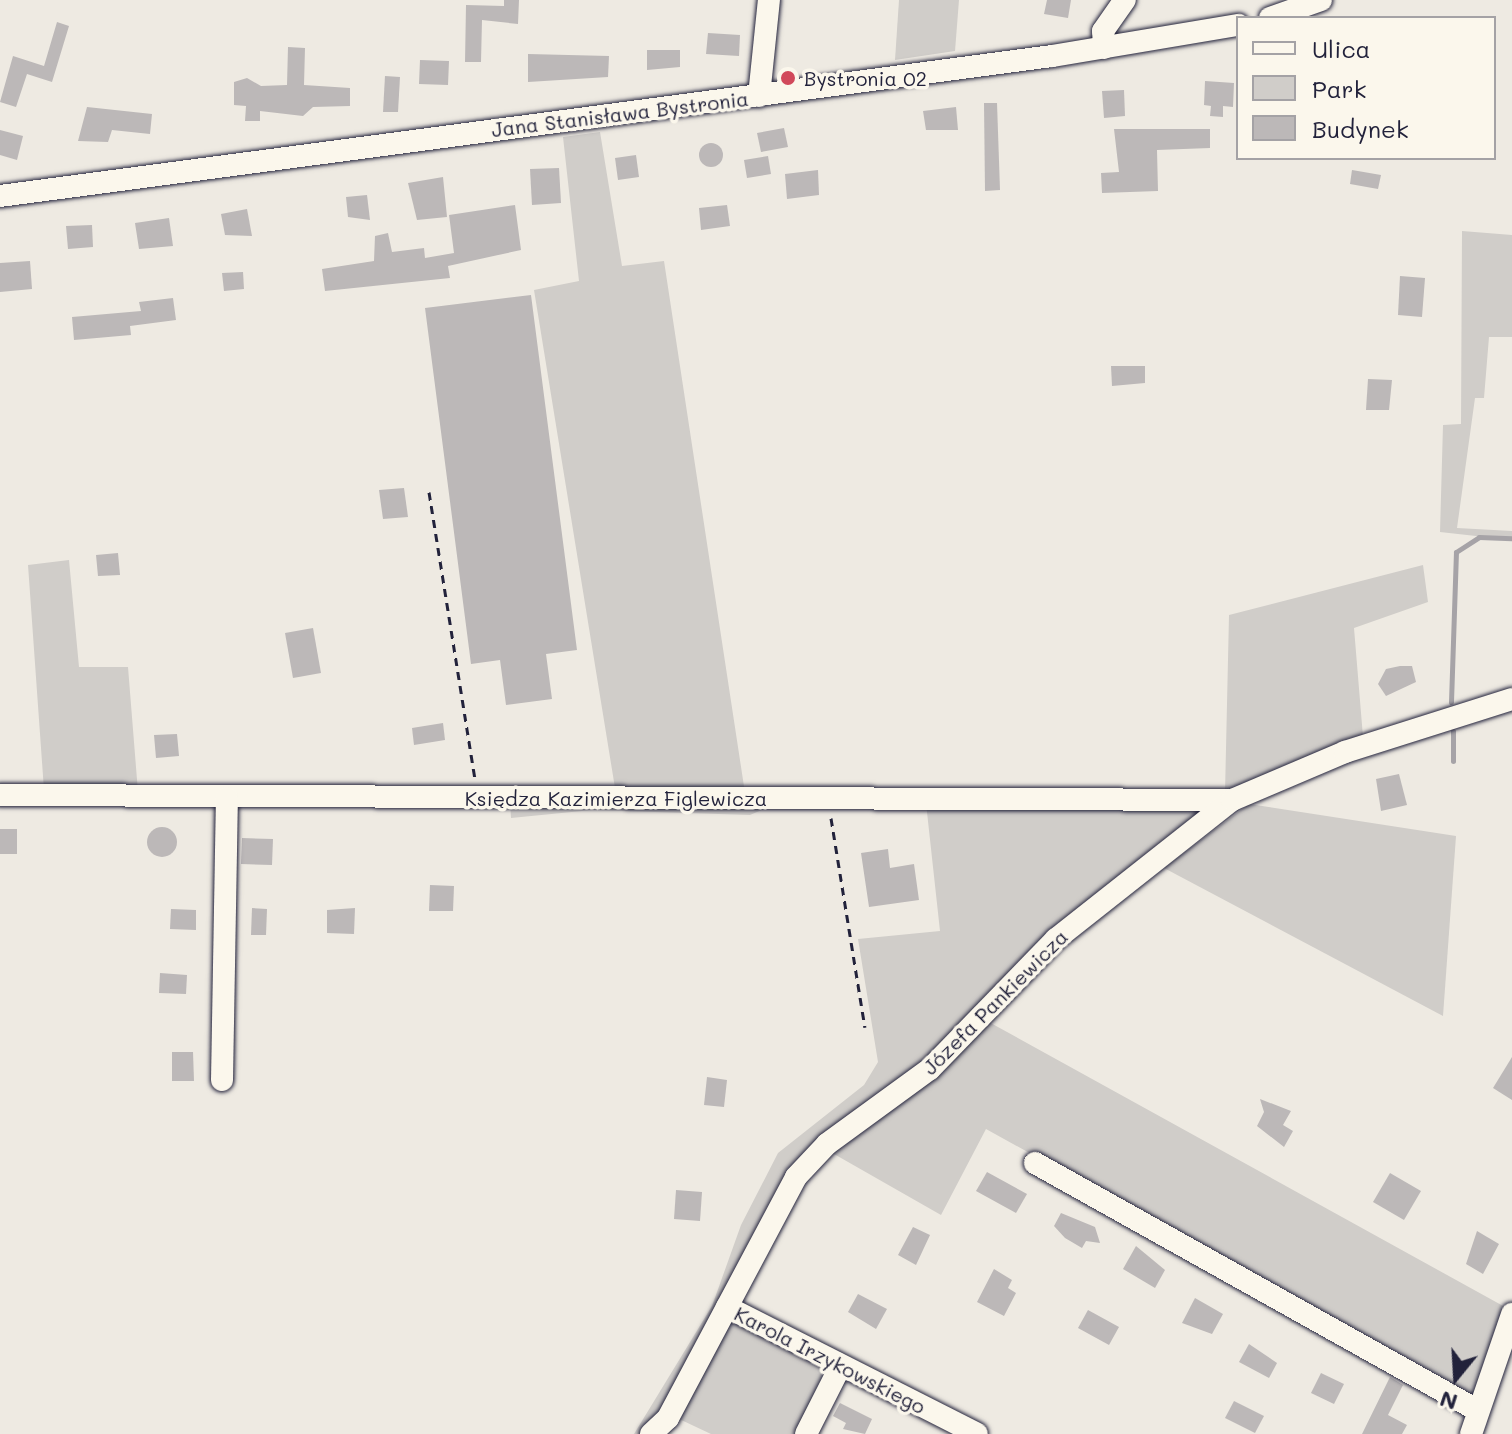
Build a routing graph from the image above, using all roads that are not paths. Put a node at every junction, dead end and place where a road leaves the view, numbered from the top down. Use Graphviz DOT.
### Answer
graph roads {
  1 [pos="769,0"];
  2 [pos="1125,0"];
  3 [pos="1321,0"];
  4 [pos="1276,16"];
  5 [pos="1236,25"];
  6 [pos="1104,48"];
  7 [pos="759,96"];
  8 [pos="0,196"];
  9 [pos="1512,699"];
  10 [pos="0,795"];
  11 [pos="227,798"];
  12 [pos="1232,800"];
  13 [pos="222,1080"];
  14 [pos="1035,1163"];
  15 [pos="727,1307"];
  16 [pos="1512,1314"];
  17 [pos="841,1365"];
  18 [pos="1477,1410"];
  19 [pos="651,1434"];
  20 [pos="806,1434"];
  21 [pos="977,1434"];
  22 [pos="1471,1434"];
  1 -- 7 [label="street"];
  2 -- 6 [label="street"];
  3 -- 4 [label="street"];
  5 -- 6 [label="street, Jana Stanisława Bystronia"];
  6 -- 7 [label="street, Jana Stanisława Bystronia"];
  7 -- 8 [label="street, Jana Stanisława Bystronia"];
  9 -- 12 [label="street, Józefa Pankiewicza"];
  10 -- 11 [label="street, Księdza Kazimierza Figlewicza"];
  11 -- 12 [label="street, Księdza Kazimierza Figlewicza"];
  11 -- 13 [label="street"];
  12 -- 15 [label="street, Józefa Pankiewicza"];
  14 -- 18 [label="street"];
  15 -- 17 [label="street, Karola Irzykowskiego"];
  15 -- 19 [label="street, Józefa Pankiewicza"];
  16 -- 18 [label="street"];
  17 -- 20 [label="street"];
  17 -- 21 [label="street, Karola Irzykowskiego"];
  18 -- 22 [label="street"];
}
